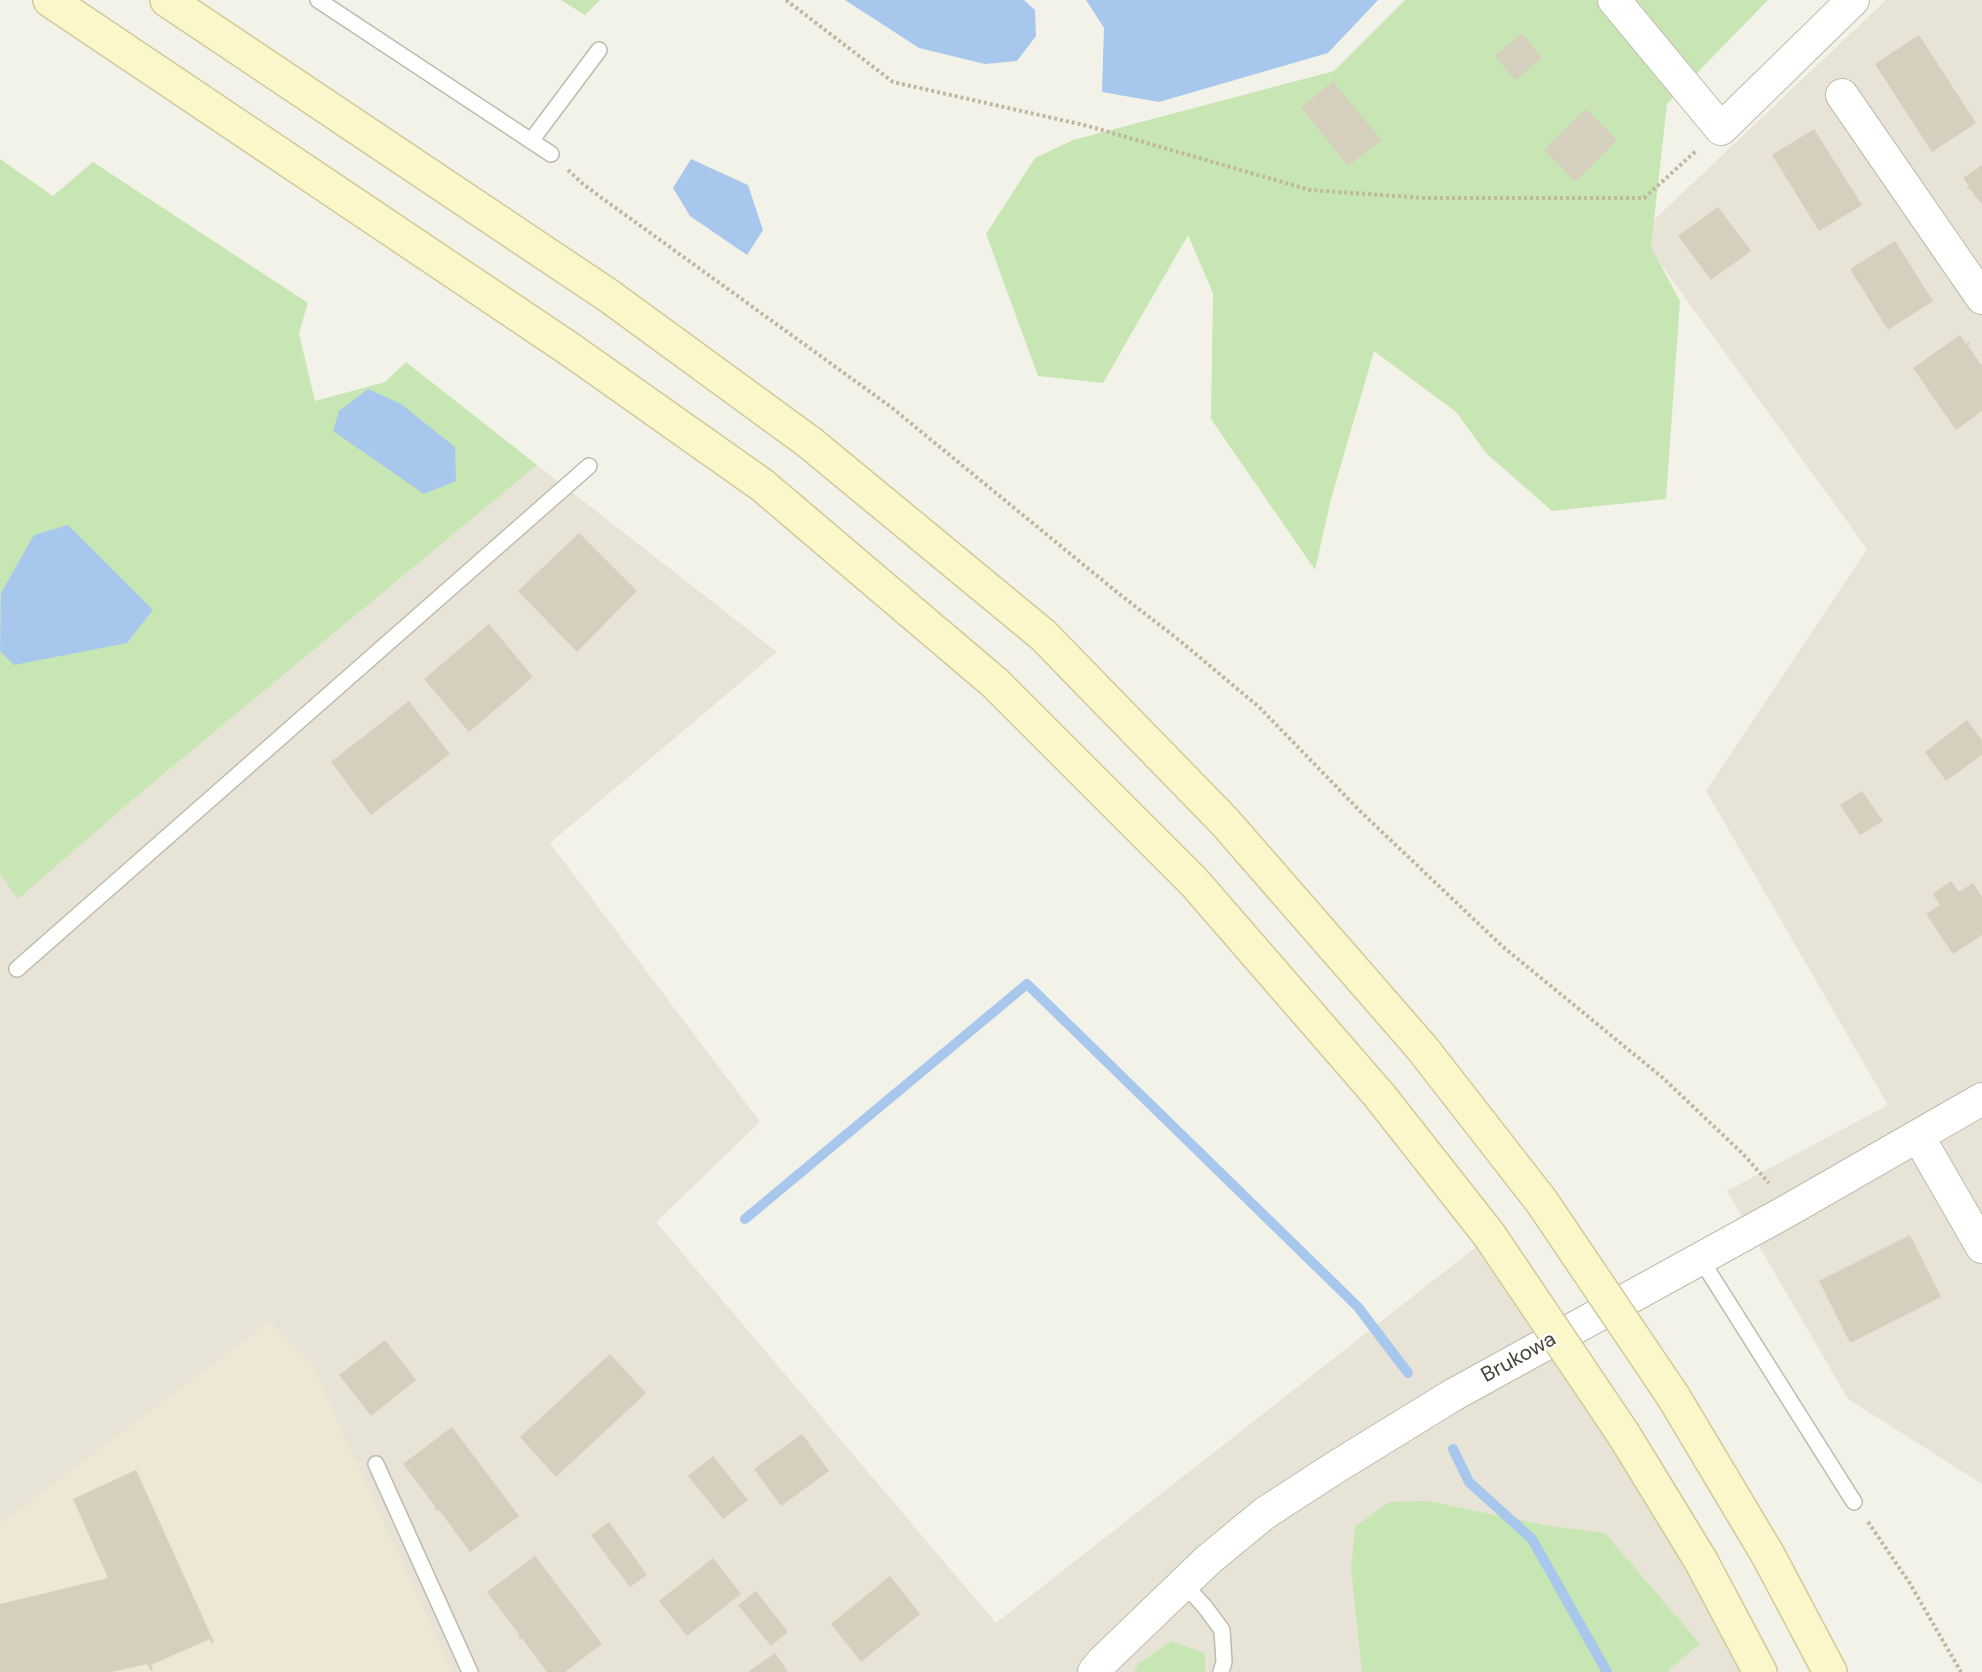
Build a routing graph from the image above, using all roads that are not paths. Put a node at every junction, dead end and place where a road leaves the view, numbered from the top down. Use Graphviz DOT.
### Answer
graph roads {
  1 [pos="50,0"];
  2 [pos="167,0"];
  3 [pos="318,0"];
  4 [pos="1614,0"];
  5 [pos="1853,0"];
  6 [pos="599,50"];
  7 [pos="1842,95"];
  8 [pos="531,141"];
  9 [pos="551,154"];
  10 [pos="1982,298"];
  11 [pos="589,466"];
  12 [pos="17,969"];
  13 [pos="1982,1099"];
  14 [pos="1918,1136"];
  15 [pos="1982,1247"];
  16 [pos="1700,1258"];
  17 [pos="376,1464"];
  18 [pos="1854,1502"];
  19 [pos="1184,1584"];
  20 [pos="470,1672"];
  21 [pos="1094,1672"];
  22 [pos="1221,1672"];
  23 [pos="1760,1672"];
  24 [pos="1830,1672"];
  1 -- 23 [label="main road, bridge"];
  2 -- 24 [label="main road, bridge"];
  3 -- 8 [label="lane"];
  4 -- 5 [label="street"];
  6 -- 8 [label="lane"];
  7 -- 10 [label="street"];
  8 -- 9 [label="lane"];
  11 -- 12 [label="lane"];
  13 -- 14 [label="street, Brukowa"];
  14 -- 15 [label="street"];
  14 -- 16 [label="street, Brukowa"];
  16 -- 18 [label="lane"];
  16 -- 19 [label="street, Brukowa"];
  17 -- 20 [label="lane"];
  19 -- 21 [label="street, Brukowa"];
  19 -- 22 [label="lane"];
}
